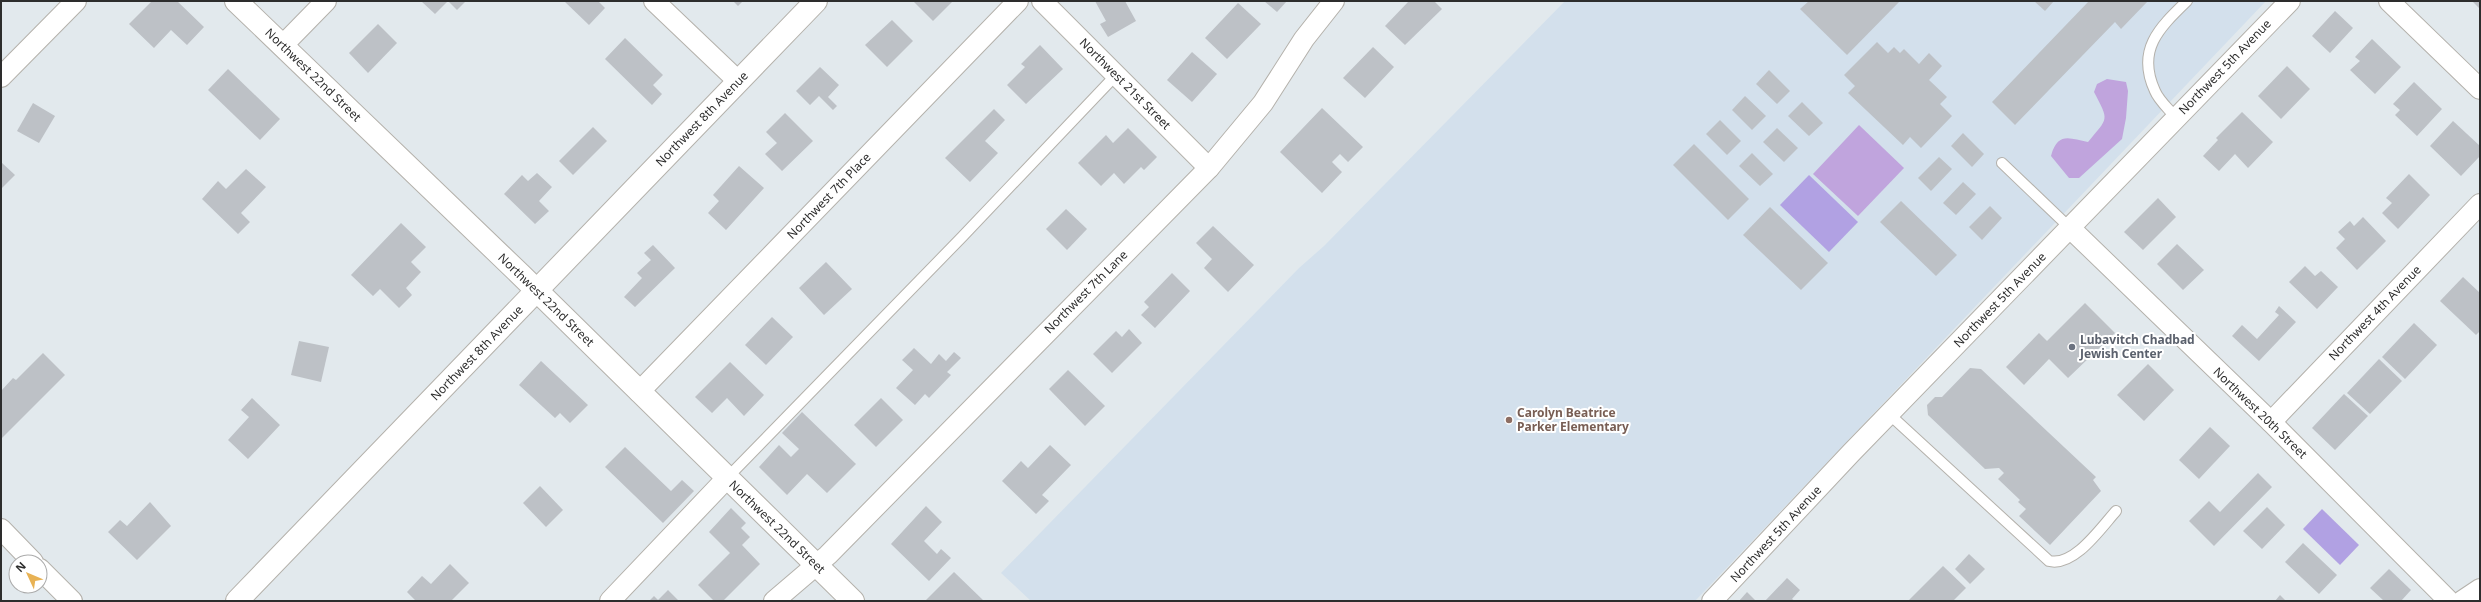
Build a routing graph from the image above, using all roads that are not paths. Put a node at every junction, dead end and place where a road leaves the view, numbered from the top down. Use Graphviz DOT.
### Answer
graph roads {
  1 [pos="76,1"];
  2 [pos="236,1"];
  3 [pos="326,1"];
  4 [pos="654,1"];
  5 [pos="816,1"];
  6 [pos="1018,1"];
  7 [pos="1042,1"];
  8 [pos="1334,1"];
  9 [pos="2186,1"];
  10 [pos="2290,1"];
  11 [pos="2389,1"];
  12 [pos="282,46"];
  13 [pos="1116,75"];
  14 [pos="1,77"];
  15 [pos="738,82"];
  16 [pos="2480,89"];
  17 [pos="2176,118"];
  18 [pos="2002,163"];
  19 [pos="1209,168"];
  20 [pos="2480,204"];
  21 [pos="2069,227"];
  22 [pos="536,291"];
  23 [pos="639,392"];
  24 [pos="1889,414"];
  25 [pos="2271,422"];
  26 [pos="726,478"];
  27 [pos="2116,511"];
  28 [pos="1,529"];
  29 [pos="25,554"];
  30 [pos="817,565"];
  31 [pos="48,577"];
  32 [pos="2480,589"];
  33 [pos="72,601"];
  34 [pos="237,601"];
  35 [pos="610,601"];
  36 [pos="774,601"];
  37 [pos="796,601"];
  38 [pos="854,601"];
  39 [pos="1712,601"];
  40 [pos="2449,601"];
  41 [pos="2462,601"];
  1 -- 14 [label="street"];
  2 -- 12 [label="street, Northwest 22nd Street"];
  3 -- 12 [label="street"];
  4 -- 15 [label="street"];
  5 -- 15 [label="street, Northwest 8th Avenue"];
  6 -- 23 [label="street, Northwest 7th Place"];
  7 -- 13 [label="street, Northwest 21st Street"];
  8 -- 19 [label="street, Northwest 7th Lane"];
  9 -- 17 [label="lane"];
  10 -- 17 [label="street, Northwest 5th Avenue"];
  11 -- 16 [label="street"];
  12 -- 22 [label="street, Northwest 22nd Street"];
  13 -- 19 [label="street, Northwest 21st Street"];
  13 -- 26 [label="lane"];
  15 -- 22 [label="street, Northwest 8th Avenue"];
  17 -- 21 [label="street, Northwest 5th Avenue"];
  18 -- 21 [label="lane"];
  19 -- 30 [label="street, Northwest 7th Lane"];
  20 -- 25 [label="street, Northwest 4th Avenue"];
  21 -- 24 [label="street, Northwest 5th Avenue"];
  21 -- 25 [label="street, Northwest 20th Street"];
  22 -- 23 [label="street, Northwest 22nd Street"];
  22 -- 34 [label="street, Northwest 8th Avenue"];
  23 -- 26 [label="street, Northwest 22nd Street"];
  24 -- 27 [label="lane"];
  24 -- 39 [label="street, Northwest 5th Avenue"];
  25 -- 40 [label="street, Northwest 20th Street"];
  26 -- 30 [label="street, Northwest 22nd Street"];
  26 -- 35 [label="street"];
  28 -- 29 [label="street"];
  30 -- 36 [label="street, Northwest 7th Lane"];
  30 -- 37 [label="street, Northwest 7th Lane"];
  30 -- 38 [label="street, Northwest 22nd Street"];
  31 -- 33 [label="street"];
  32 -- 41 [label="street"];
}
